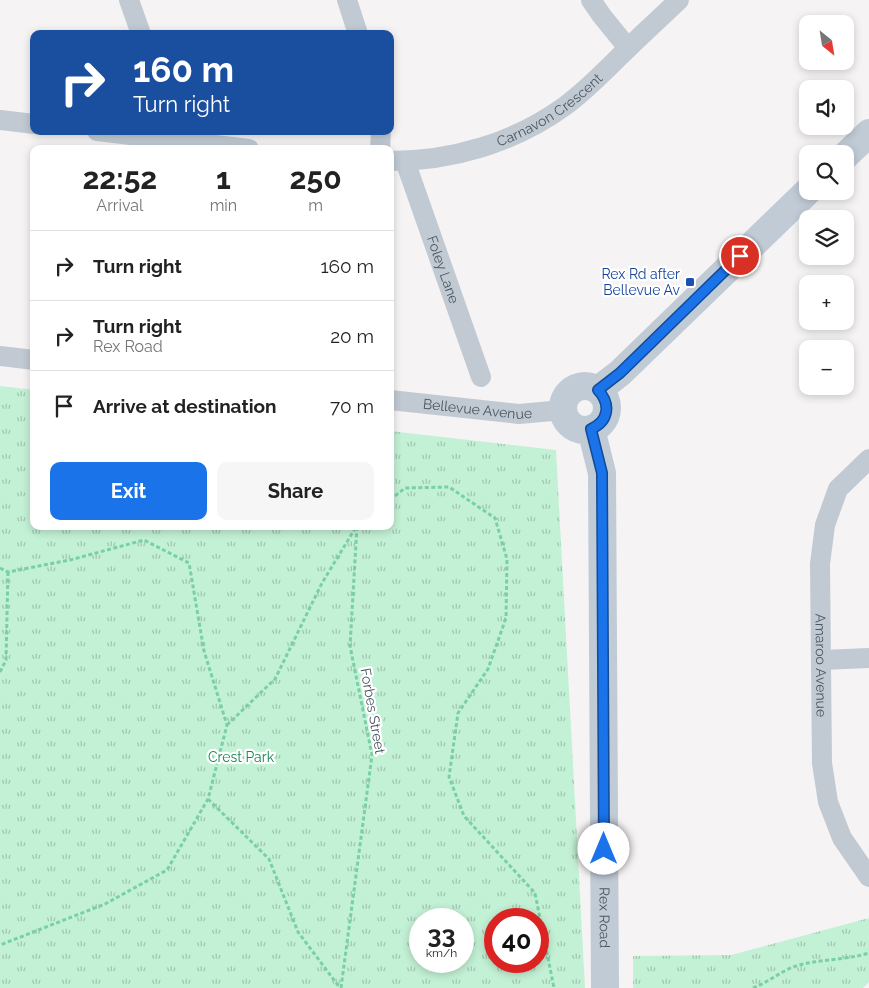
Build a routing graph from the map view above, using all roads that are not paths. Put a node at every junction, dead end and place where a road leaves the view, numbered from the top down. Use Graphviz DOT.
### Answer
graph roads {
  1 [pos="130,0"];
  2 [pos="347,0"];
  3 [pos="591,0"];
  4 [pos="679,0"];
  5 [pos="140,30"];
  6 [pos="357,30"];
  7 [pos="628,48"];
  8 [pos="0,120"];
  9 [pos="30,124"];
  10 [pos="869,133"];
  11 [pos="158,135"];
  12 [pos="223,145"];
  13 [pos="854,147"];
  14 [pos="397,161"];
  15 [pos="799,200"];
  16 [pos="0,356"];
  17 [pos="30,360"];
  18 [pos="481,377"];
  19 [pos="598,390"];
  20 [pos="394,400"];
  21 [pos="563,410"];
  22 [pos="591,429"];
  23 [pos="869,459"];
  24 [pos="869,658"];
  25 [pos="822,660"];
  26 [pos="869,877"];
  27 [pos="605,988"];
  1 -- 5 [label="street"];
  2 -- 6 [label="street"];
  3 -- 7 [label="street"];
  4 -- 7 [label="street, Carnavon Crescent"];
  7 -- 14 [label="street, Carnavon Crescent"];
  8 -- 9 [label="street"];
  10 -- 13 [label="street"];
  11 -- 12 [label="street"];
  14 -- 18 [label="street, Foley Lane"];
  15 -- 19 [label="street"];
  16 -- 17 [label="street"];
  19 -- 21 [label="street"];
  19 -- 22 [label="street"];
  20 -- 21 [label="street, Bellevue Avenue"];
  21 -- 22 [label="street"];
  22 -- 27 [label="street, Rex Road"];
  23 -- 25 [label="street, Amaroo Avenue"];
  24 -- 25 [label="street"];
  25 -- 26 [label="street, Amaroo Avenue"];
}
